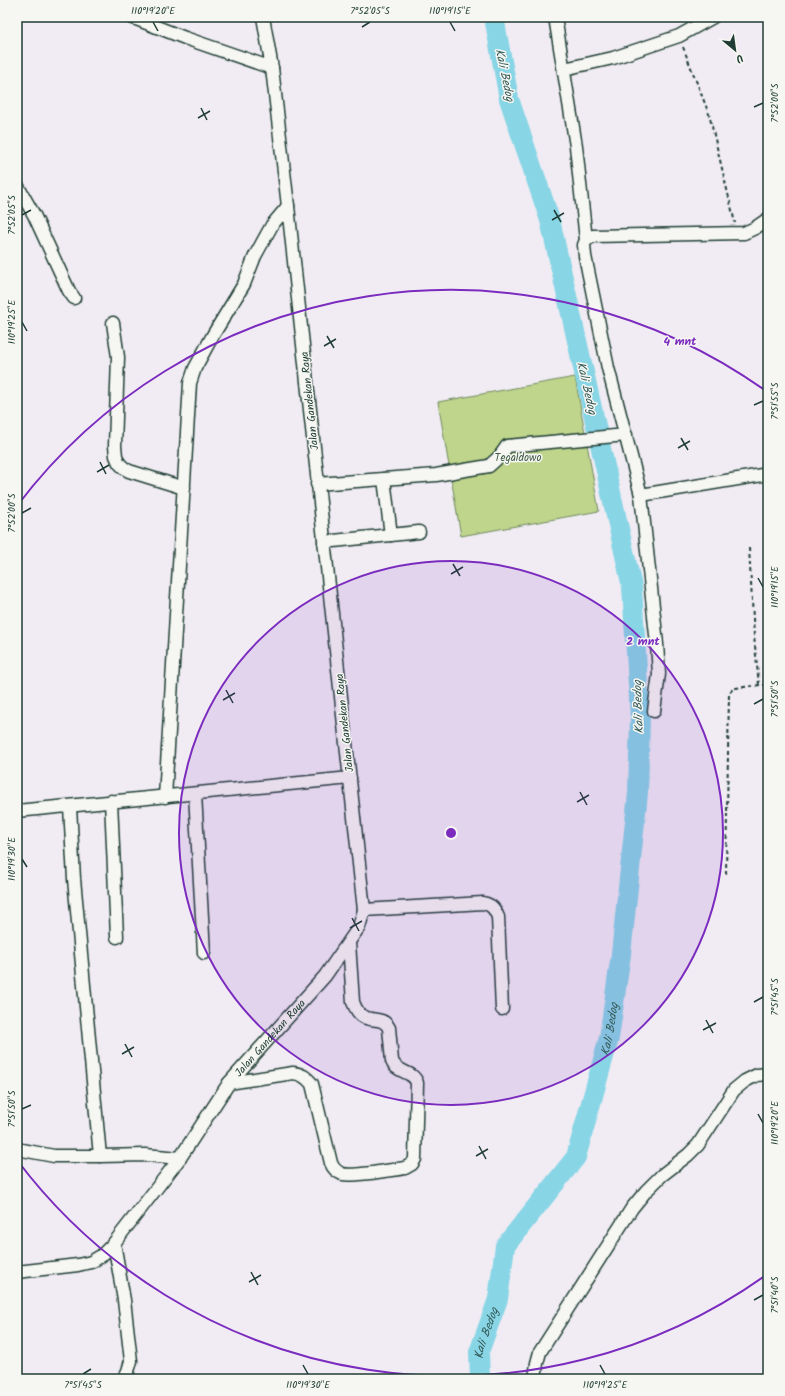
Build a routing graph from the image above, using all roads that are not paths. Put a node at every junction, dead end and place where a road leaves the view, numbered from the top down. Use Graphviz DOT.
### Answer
graph roads {
  1 [pos="131,17"];
  2 [pos="263,17"];
  3 [pos="555,17"];
  4 [pos="713,17"];
  5 [pos="272,68"];
  6 [pos="564,69"];
  7 [pos="17,185"];
  8 [pos="288,206"];
  9 [pos="768,218"];
  10 [pos="586,240"];
  11 [pos="74,298"];
  12 [pos="113,323"];
  13 [pos="622,436"];
  14 [pos="768,474"];
  15 [pos="384,479"];
  16 [pos="317,484"];
  17 [pos="184,488"];
  18 [pos="641,495"];
  19 [pos="419,532"];
  20 [pos="391,535"];
  21 [pos="324,542"];
  22 [pos="654,711"];
  23 [pos="350,778"];
  24 [pos="195,794"];
  25 [pos="165,797"];
  26 [pos="111,801"];
  27 [pos="70,807"];
  28 [pos="17,811"];
  29 [pos="364,910"];
  30 [pos="117,938"];
  31 [pos="349,943"];
  32 [pos="204,953"];
  33 [pos="502,1009"];
  34 [pos="768,1074"];
  35 [pos="229,1084"];
  36 [pos="17,1149"];
  37 [pos="100,1156"];
  38 [pos="180,1158"];
  39 [pos="114,1243"];
  40 [pos="17,1272"];
  41 [pos="124,1379"];
  42 [pos="535,1379"];
  1 -- 5 [label="street"];
  2 -- 5 [label="street, Jalan Gandekan Raya"];
  3 -- 6 [label="street"];
  4 -- 6 [label="street"];
  5 -- 8 [label="street, Jalan Gandekan Raya"];
  6 -- 10 [label="street"];
  7 -- 11 [label="street"];
  8 -- 16 [label="street, Jalan Gandekan Raya"];
  8 -- 17 [label="street"];
  9 -- 10 [label="street"];
  10 -- 13 [label="street"];
  12 -- 17 [label="street"];
  13 -- 15 [label="street"];
  13 -- 18 [label="street"];
  14 -- 18 [label="street"];
  15 -- 16 [label="street"];
  15 -- 20 [label="street"];
  16 -- 21 [label="street, Jalan Gandekan Raya"];
  17 -- 25 [label="street"];
  18 -- 22 [label="street"];
  19 -- 20 [label="street"];
  20 -- 21 [label="street"];
  21 -- 23 [label="street, Jalan Gandekan Raya"];
  23 -- 24 [label="street"];
  23 -- 29 [label="street, Jalan Gandekan Raya"];
  24 -- 25 [label="street"];
  24 -- 32 [label="street"];
  25 -- 26 [label="street"];
  26 -- 27 [label="street"];
  26 -- 30 [label="street"];
  27 -- 28 [label="street"];
  27 -- 37 [label="street"];
  29 -- 31 [label="street, Jalan Gandekan Raya"];
  29 -- 33 [label="street"];
  31 -- 35 [label="street, Jalan Gandekan Raya"];
  31 -- 35 [label="street"];
  34 -- 42 [label="street"];
  35 -- 38 [label="street, Jalan Gandekan Raya"];
  36 -- 37 [label="street"];
  37 -- 38 [label="street"];
  38 -- 39 [label="street, Jalan Gandekan Raya"];
  39 -- 40 [label="street, Jalan Gandekan Raya"];
  39 -- 41 [label="street"];
}
